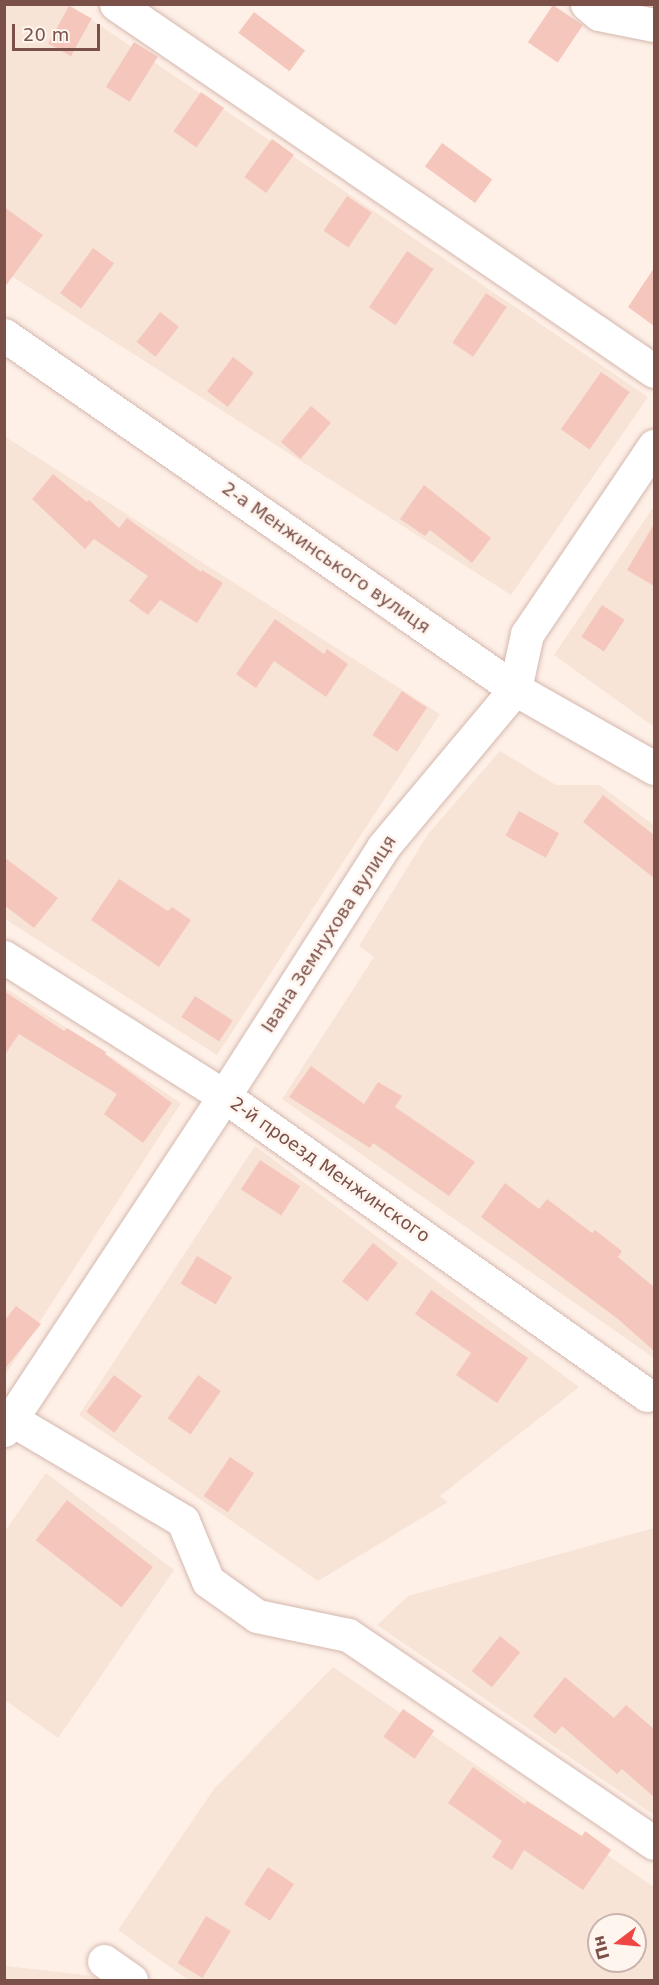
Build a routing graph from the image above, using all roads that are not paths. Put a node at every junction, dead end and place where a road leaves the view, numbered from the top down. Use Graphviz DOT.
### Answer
graph roads {
  1 [pos="116,4"];
  2 [pos="587,4"];
  3 [pos="654,25"];
  4 [pos="4,335"];
  5 [pos="654,370"];
  6 [pos="654,446"];
  7 [pos="515,689"];
  8 [pos="654,768"];
  9 [pos="4,957"];
  10 [pos="224,1096"];
  11 [pos="647,1395"];
  12 [pos="7,1422"];
  13 [pos="654,1843"];
  14 [pos="104,1961"];
  15 [pos="131,1980"];
  1 -- 5 [label="street"];
  2 -- 3 [label="street"];
  4 -- 7 [label="street, 2-а Менжинського вулиця"];
  6 -- 7 [label="street, Івана Земнухова вулиця"];
  7 -- 8 [label="street, 2-а Менжинського вулиця"];
  7 -- 10 [label="street, Івана Земнухова вулиця"];
  9 -- 10 [label="street, 2-й проезд Менжинского"];
  10 -- 11 [label="street, 2-й проезд Менжинского"];
  10 -- 12 [label="street, Івана Земнухова вулиця"];
  12 -- 13 [label="street"];
  14 -- 15 [label="street"];
}
